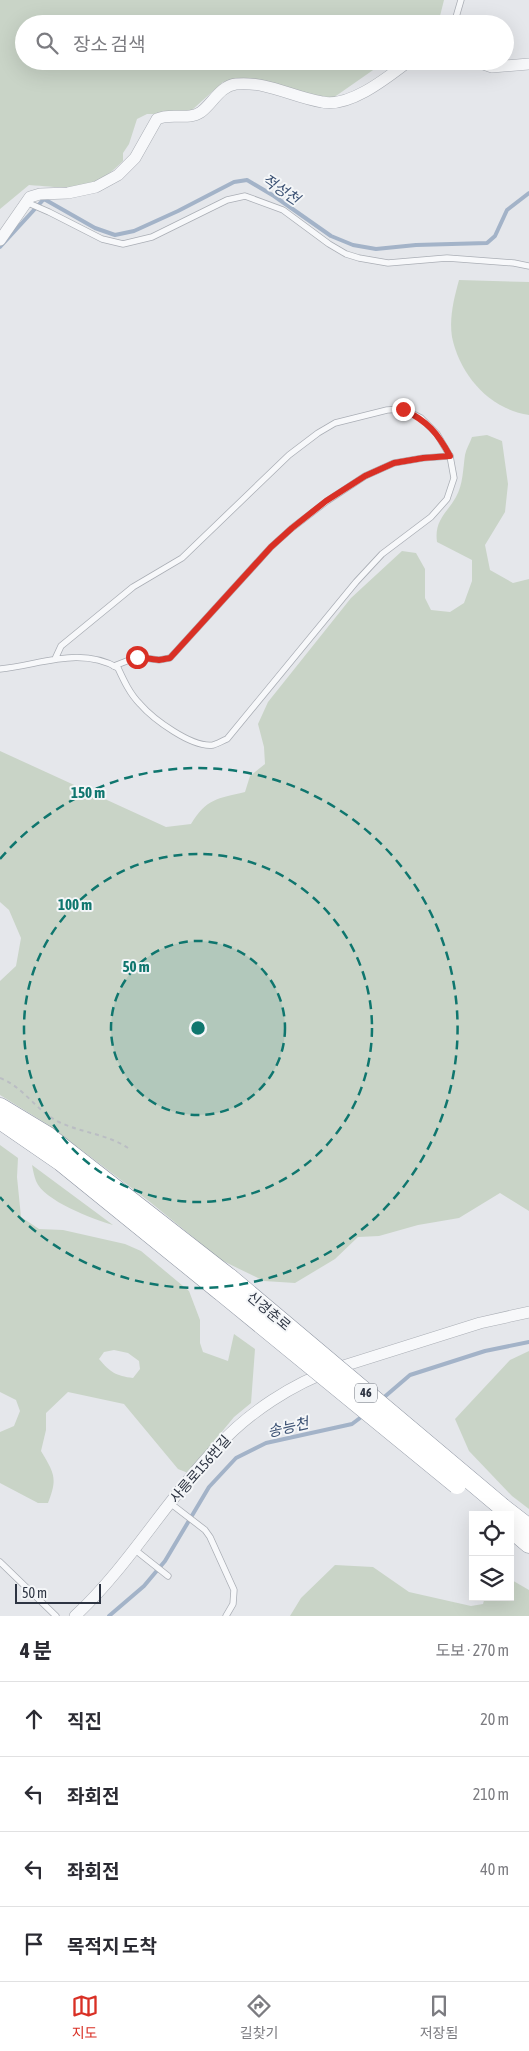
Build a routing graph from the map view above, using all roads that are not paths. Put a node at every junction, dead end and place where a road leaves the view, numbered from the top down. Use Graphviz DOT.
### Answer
graph roads {
  1 [pos="461,0"];
  2 [pos="457,15"];
  3 [pos="529,63"];
  4 [pos="514,65"];
  5 [pos="396,70"];
  6 [pos="26,202"];
  7 [pos="0,240"];
  8 [pos="529,266"];
  9 [pos="450,456"];
  10 [pos="55,659"];
  11 [pos="114,666"];
  12 [pos="0,669"];
  13 [pos="0,1107"];
  14 [pos="0,1120"];
  15 [pos="225,1285"];
  16 [pos="529,1312"];
  17 [pos="170,1503"];
  18 [pos="498,1511"];
  19 [pos="514,1520"];
  20 [pos="529,1528"];
  21 [pos="514,1531"];
  22 [pos="529,1544"];
  23 [pos="134,1549"];
  24 [pos="1,1565"];
  25 [pos="166,1575"];
  26 [pos="56,1616"];
  27 [pos="75,1616"];
  28 [pos="226,1616"];
  1 -- 2 [label="lane"];
  3 -- 4 [label="street"];
  5 -- 6 [label="street"];
  6 -- 7 [label="street"];
  6 -- 8 [label="lane"];
  9 -- 10 [label="lane"];
  9 -- 11 [label="lane"];
  9 -- 11 [label="lane"];
  10 -- 11 [label="lane"];
  10 -- 12 [label="lane"];
  13 -- 15 [label="highway, 신경춘로 / 46"];
  14 -- 15 [label="highway, 신경춘로 / 46"];
  15 -- 18 [label="highway, 신경춘로 / 46, bridge"];
  16 -- 17 [label="street, 사릉로156번길"];
  17 -- 23 [label="street, 사릉로156번길"];
  17 -- 28 [label="lane"];
  19 -- 20 [label="highway, 신경춘로 / 46"];
  21 -- 22 [label="highway"];
  23 -- 25 [label="lane"];
  23 -- 27 [label="street, 사릉로156번길"];
  24 -- 26 [label="lane"];
}
